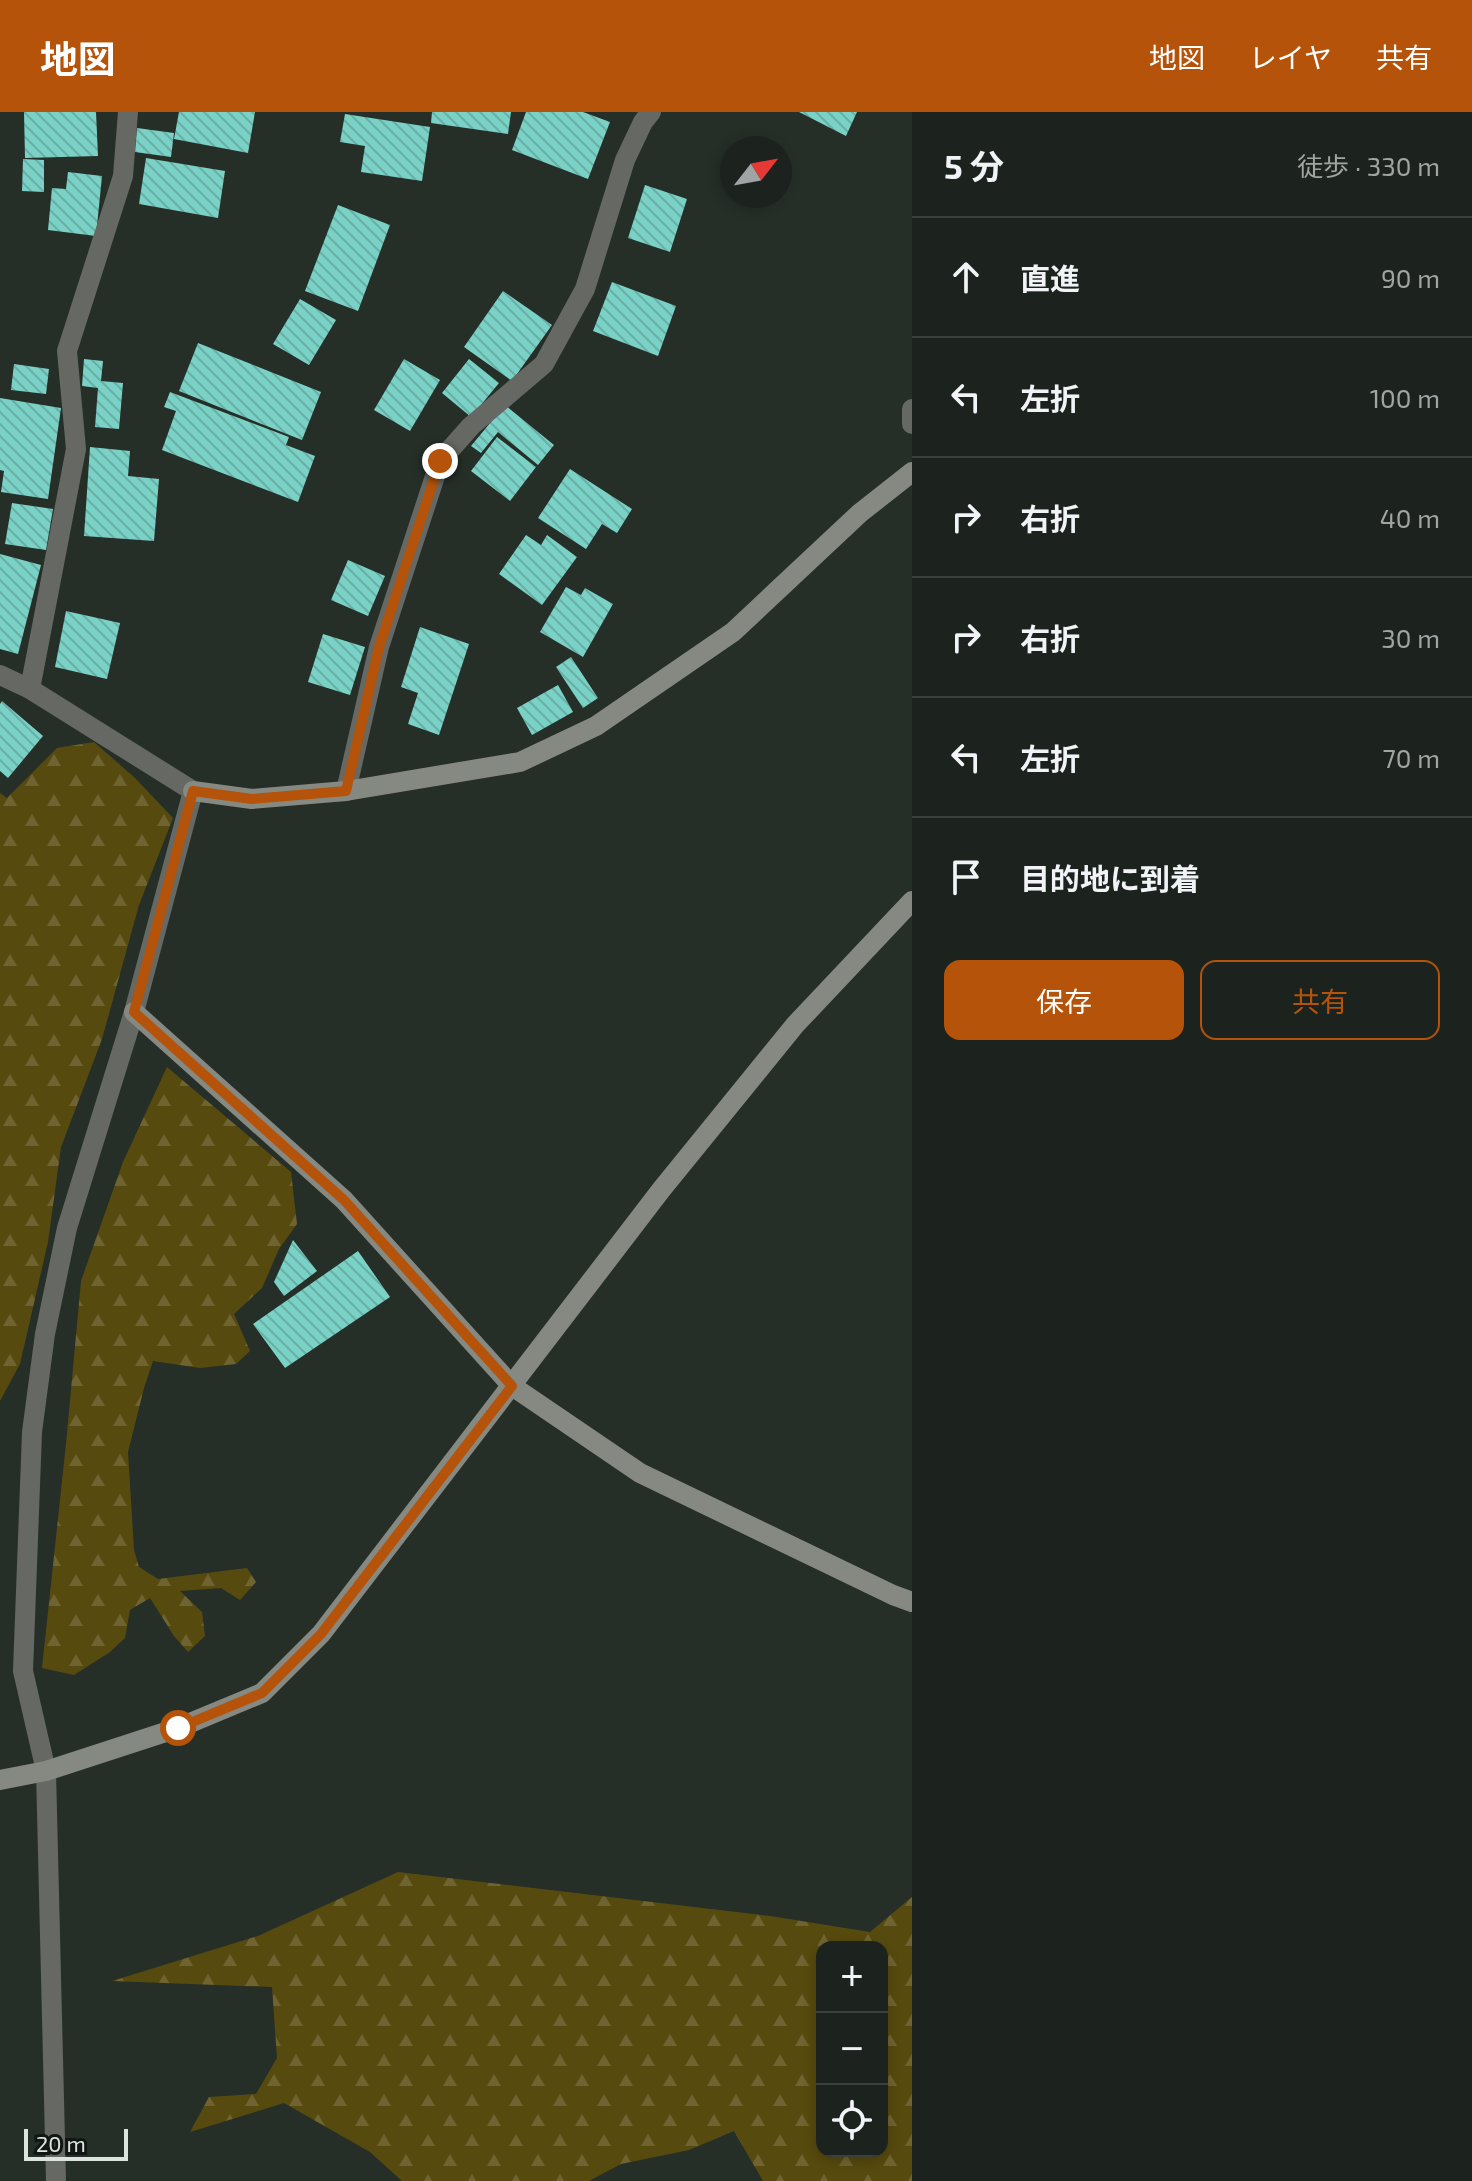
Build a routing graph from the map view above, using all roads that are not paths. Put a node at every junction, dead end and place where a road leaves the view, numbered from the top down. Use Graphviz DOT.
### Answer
graph roads {
  1 [pos="128,112"];
  2 [pos="640,115"];
  3 [pos="912,409"];
  4 [pos="912,424"];
  5 [pos="912,472"];
  6 [pos="0,675"];
  7 [pos="30,689"];
  8 [pos="193,791"];
  9 [pos="346,791"];
  10 [pos="912,901"];
  11 [pos="134,1012"];
  12 [pos="512,1386"];
  13 [pos="912,1602"];
  14 [pos="46,1771"];
  15 [pos="0,1780"];
  16 [pos="56,2181"];
  1 -- 7 [label="street"];
  2 -- 9 [label="street"];
  3 -- 4 [label="street"];
  5 -- 9 [label="street"];
  6 -- 7 [label="street"];
  7 -- 8 [label="street"];
  8 -- 9 [label="street"];
  8 -- 11 [label="street"];
  10 -- 12 [label="street"];
  11 -- 12 [label="street"];
  11 -- 14 [label="street"];
  12 -- 13 [label="street"];
  12 -- 14 [label="street"];
  14 -- 15 [label="street"];
  14 -- 16 [label="street"];
}
